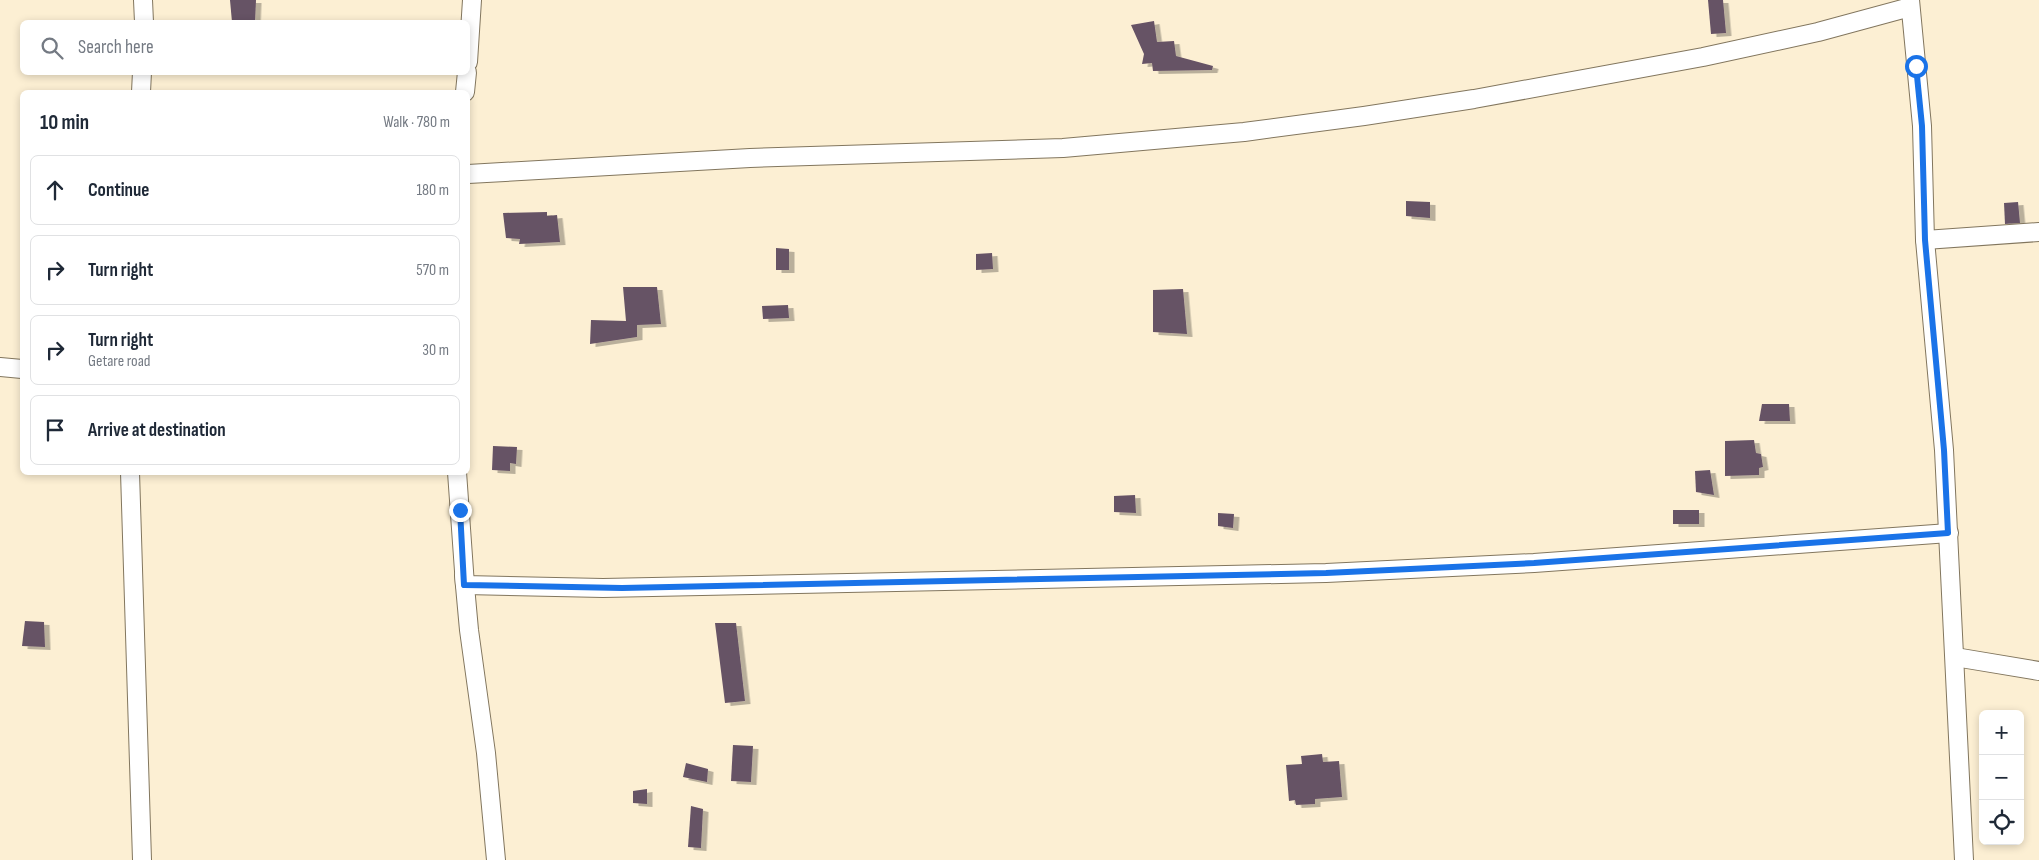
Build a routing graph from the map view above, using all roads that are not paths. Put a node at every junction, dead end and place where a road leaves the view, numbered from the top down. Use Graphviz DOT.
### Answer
graph roads {
  1 [pos="143,0"];
  2 [pos="472,0"];
  3 [pos="1910,3"];
  4 [pos="144,20"];
  5 [pos="470,31"];
  6 [pos="142,75"];
  7 [pos="467,75"];
  8 [pos="141,90"];
  9 [pos="465,90"];
  10 [pos="470,174"];
  11 [pos="2039,232"];
  12 [pos="1925,240"];
  13 [pos="0,367"];
  14 [pos="20,369"];
  15 [pos="131,475"];
  16 [pos="457,475"];
  17 [pos="1948,533"];
  18 [pos="464,585"];
  19 [pos="1955,657"];
  20 [pos="2039,671"];
  21 [pos="142,860"];
  22 [pos="496,860"];
  23 [pos="1964,860"];
  1 -- 4 [label="street"];
  2 -- 5 [label="street"];
  3 -- 10 [label="street"];
  3 -- 12 [label="street"];
  6 -- 8 [label="street"];
  7 -- 9 [label="street"];
  11 -- 12 [label="street"];
  12 -- 17 [label="street"];
  13 -- 14 [label="street"];
  15 -- 21 [label="street"];
  16 -- 18 [label="street"];
  17 -- 18 [label="street"];
  17 -- 19 [label="street"];
  18 -- 22 [label="street"];
  19 -- 20 [label="street"];
  19 -- 23 [label="street"];
}
